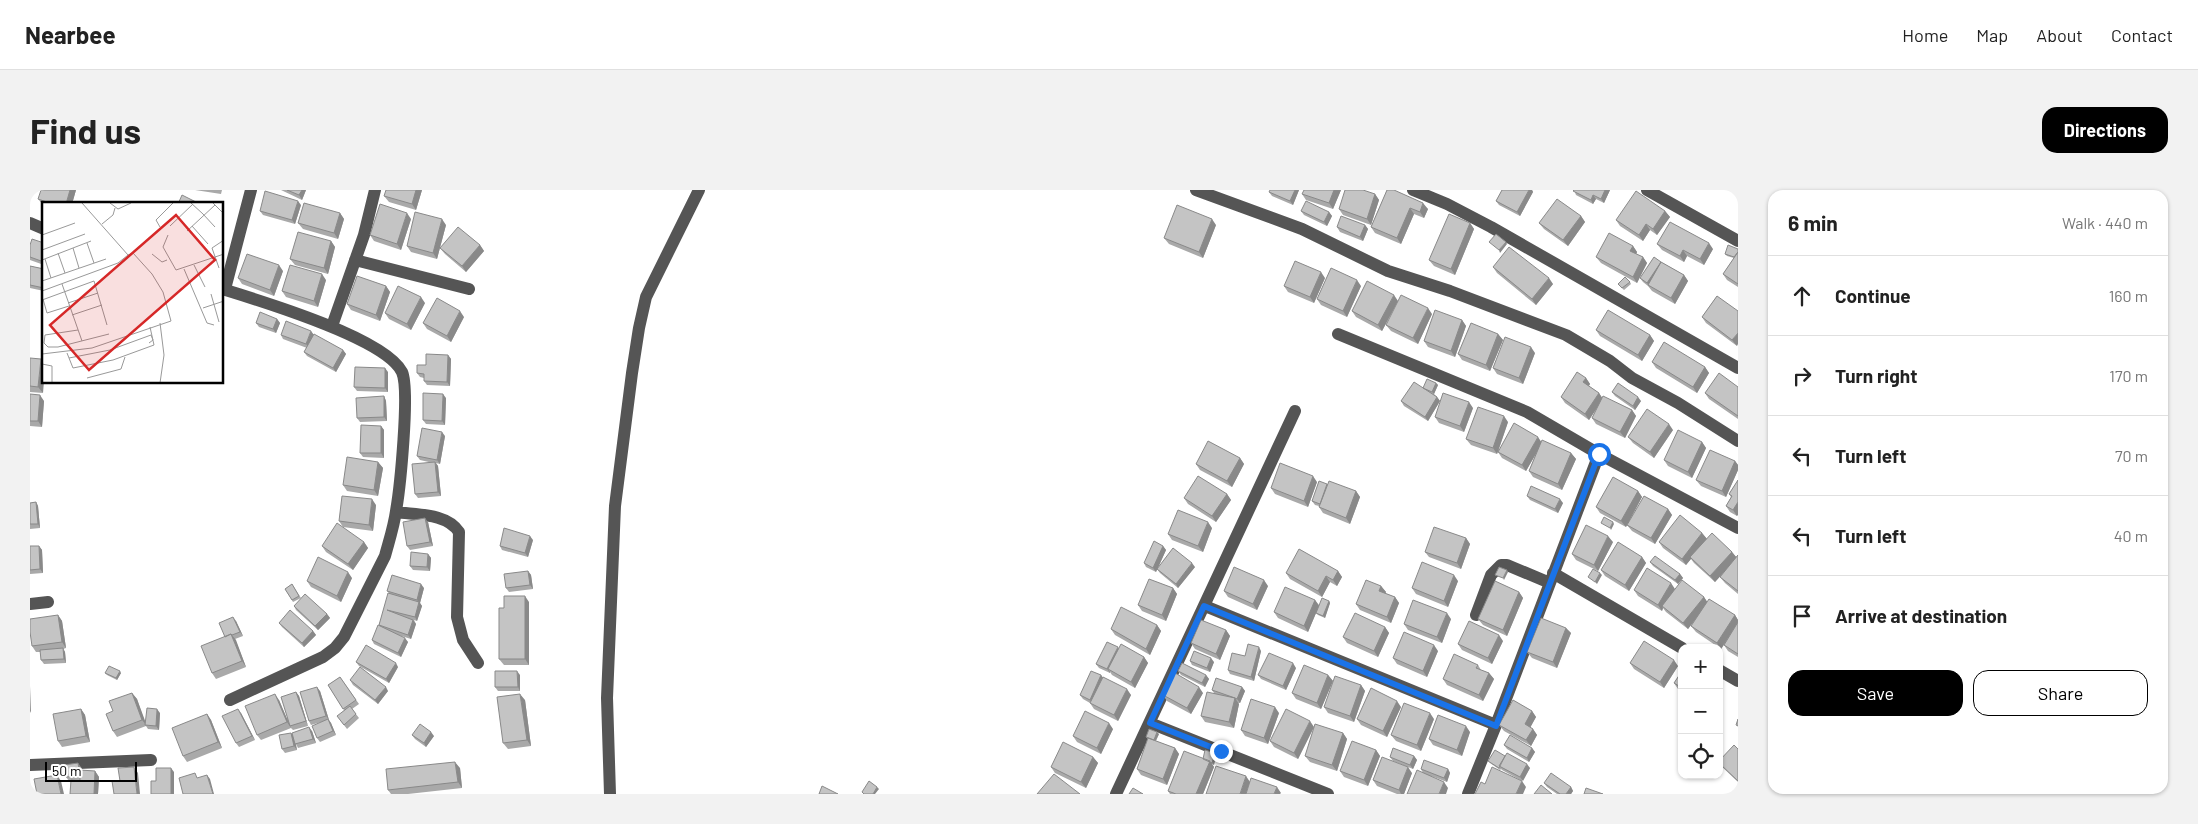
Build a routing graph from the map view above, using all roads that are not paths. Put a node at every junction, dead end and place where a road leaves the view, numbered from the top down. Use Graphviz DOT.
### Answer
graph roads {
  1 [pos="251,190"];
  2 [pos="375,190"];
  3 [pos="698,190"];
  4 [pos="1196,190"];
  5 [pos="1413,190"];
  6 [pos="1646,190"];
  7 [pos="30,223"];
  8 [pos="42,228"];
  9 [pos="1738,241"];
  10 [pos="356,260"];
  11 [pos="224,289"];
  12 [pos="469,289"];
  13 [pos="332,326"];
  14 [pos="1338,334"];
  15 [pos="1738,368"];
  16 [pos="1295,411"];
  17 [pos="1738,441"];
  18 [pos="1599,454"];
  19 [pos="396,512"];
  20 [pos="1738,528"];
  21 [pos="1552,578"];
  22 [pos="48,602"];
  23 [pos="30,604"];
  24 [pos="1204,606"];
  25 [pos="1476,615"];
  26 [pos="1678,646"];
  27 [pos="478,663"];
  28 [pos="1723,672"];
  29 [pos="1738,681"];
  30 [pos="230,700"];
  31 [pos="1150,723"];
  32 [pos="1496,726"];
  33 [pos="151,760"];
  34 [pos="30,765"];
  35 [pos="610,794"];
  36 [pos="1116,794"];
  37 [pos="1328,794"];
  38 [pos="1468,794"];
  1 -- 11 [label="street"];
  2 -- 10 [label="street"];
  3 -- 35 [label="street"];
  4 -- 17 [label="street"];
  5 -- 15 [label="street"];
  6 -- 9 [label="street"];
  7 -- 8 [label="street"];
  10 -- 12 [label="street"];
  10 -- 13 [label="street"];
  11 -- 13 [label="street"];
  13 -- 19 [label="street"];
  14 -- 18 [label="street"];
  16 -- 24 [label="street"];
  18 -- 20 [label="street"];
  18 -- 21 [label="street"];
  19 -- 27 [label="street"];
  19 -- 30 [label="street"];
  21 -- 25 [label="street"];
  21 -- 26 [label="street"];
  21 -- 32 [label="street"];
  22 -- 23 [label="street"];
  24 -- 31 [label="street"];
  24 -- 32 [label="street"];
  28 -- 29 [label="street"];
  31 -- 36 [label="street"];
  31 -- 37 [label="street"];
  32 -- 38 [label="street"];
  33 -- 34 [label="street"];
}
